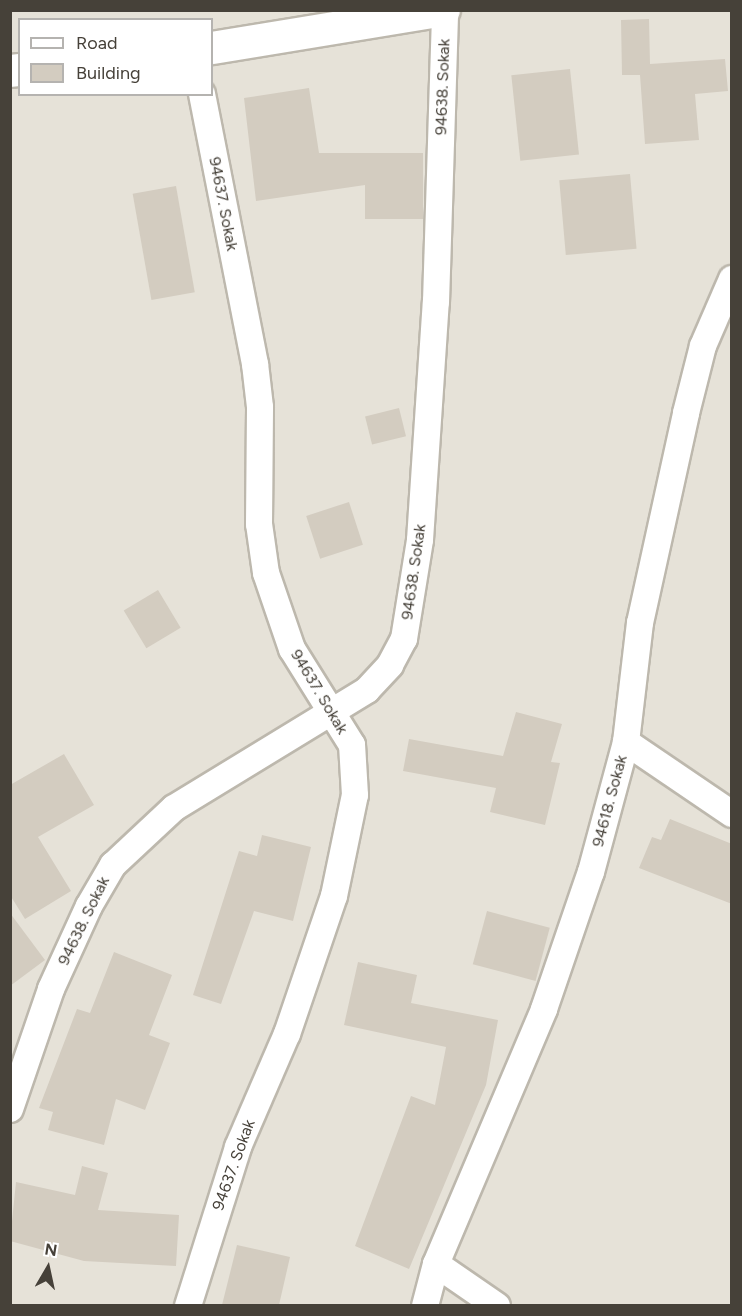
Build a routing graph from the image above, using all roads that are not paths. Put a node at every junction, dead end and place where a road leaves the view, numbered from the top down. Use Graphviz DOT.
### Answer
graph roads {
  1 [pos="445,10"];
  2 [pos="213,48"];
  3 [pos="202,96"];
  4 [pos="729,289"];
  5 [pos="330,712"];
  6 [pos="626,742"];
  7 [pos="732,814"];
  8 [pos="10,1109"];
  9 [pos="436,1264"];
  10 [pos="188,1305"];
  11 [pos="425,1305"];
  12 [pos="497,1305"];
  1 -- 2 [label="street"];
  1 -- 5 [label="street, 94638. Sokak"];
  3 -- 5 [label="street, 94637. Sokak"];
  4 -- 6 [label="street, 94618. Sokak"];
  5 -- 8 [label="street, 94638. Sokak"];
  5 -- 10 [label="street, 94637. Sokak"];
  6 -- 7 [label="street"];
  6 -- 9 [label="street, 94618. Sokak"];
  9 -- 11 [label="street, 94618. Sokak"];
  9 -- 12 [label="street"];
}
